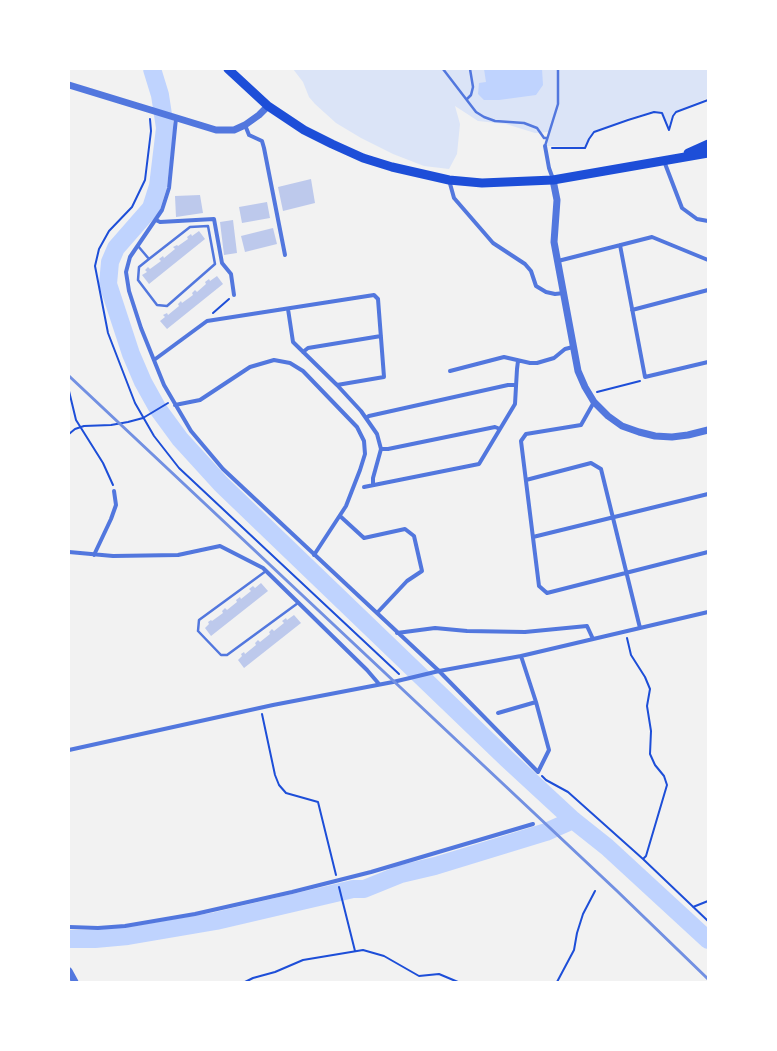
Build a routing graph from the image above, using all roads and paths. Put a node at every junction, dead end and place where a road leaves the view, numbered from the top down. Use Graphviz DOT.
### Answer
graph roads {
  1 [pos="228,69"];
  2 [pos="443,69"];
  3 [pos="470,69"];
  4 [pos="558,69"];
  5 [pos="69,85"];
  6 [pos="467,99"];
  7 [pos="708,100"];
  8 [pos="268,106"];
  9 [pos="149,109"];
  10 [pos="176,118"];
  11 [pos="245,125"];
  12 [pos="547,138"];
  13 [pos="708,144"];
  14 [pos="545,147"];
  15 [pos="708,153"];
  16 [pos="676,159"];
  17 [pos="664,161"];
  18 [pos="449,180"];
  19 [pos="553,180"];
  20 [pos="156,220"];
  21 [pos="708,221"];
  22 [pos="620,245"];
  23 [pos="138,246"];
  24 [pos="285,255"];
  25 [pos="149,259"];
  26 [pos="708,260"];
  27 [pos="558,261"];
  28 [pos="708,290"];
  29 [pos="564,293"];
  30 [pos="234,295"];
  31 [pos="288,308"];
  32 [pos="632,310"];
  33 [pos="209,321"];
  34 [pos="381,336"];
  35 [pos="574,347"];
  36 [pos="303,352"];
  37 [pos="154,360"];
  38 [pos="518,360"];
  39 [pos="708,362"];
  40 [pos="450,371"];
  41 [pos="646,377"];
  42 [pos="337,385"];
  43 [pos="516,385"];
  44 [pos="69,391"];
  45 [pos="589,394"];
  46 [pos="594,402"];
  47 [pos="174,403"];
  48 [pos="143,418"];
  49 [pos="366,418"];
  50 [pos="80,427"];
  51 [pos="500,429"];
  52 [pos="708,430"];
  53 [pos="69,434"];
  54 [pos="381,449"];
  55 [pos="526,480"];
  56 [pos="373,485"];
  57 [pos="364,487"];
  58 [pos="114,491"];
  59 [pos="708,494"];
  60 [pos="340,516"];
  61 [pos="613,517"];
  62 [pos="533,537"];
  63 [pos="69,552"];
  64 [pos="708,552"];
  65 [pos="94,555"];
  66 [pos="314,555"];
  67 [pos="266,571"];
  68 [pos="626,572"];
  69 [pos="298,603"];
  70 [pos="708,612"];
  71 [pos="377,613"];
  72 [pos="640,628"];
  73 [pos="625,632"];
  74 [pos="397,633"];
  75 [pos="593,639"];
  76 [pos="521,656"];
  77 [pos="436,671"];
  78 [pos="406,678"];
  79 [pos="378,684"];
  80 [pos="536,702"];
  81 [pos="261,708"];
  82 [pos="498,713"];
  83 [pos="69,750"];
  84 [pos="538,772"];
  85 [pos="533,824"];
  86 [pos="643,859"];
  87 [pos="337,880"];
  88 [pos="595,891"];
  89 [pos="708,902"];
  90 [pos="693,907"];
  91 [pos="708,921"];
  92 [pos="69,927"];
  93 [pos="355,951"];
  94 [pos="69,971"];
  95 [pos="75,982"];
  96 [pos="245,982"];
  97 [pos="458,982"];
  98 [pos="557,982"];
  1 -- 8 [label="main road"];
  2 -- 6 [label="lane"];
  3 -- 6 [label="lane"];
  4 -- 12 [label="lane"];
  5 -- 9 [label="street"];
  6 -- 12 [label="lane"];
  7 -- 14 [label="path"];
  8 -- 11 [label="street"];
  8 -- 18 [label="main road"];
  9 -- 10 [label="street"];
  9 -- 48 [label="path"];
  10 -- 11 [label="street"];
  10 -- 20 [label="street"];
  11 -- 24 [label="street"];
  12 -- 14 [label="lane"];
  13 -- 16 [label="main road"];
  14 -- 19 [label="street"];
  15 -- 16 [label="main road"];
  16 -- 17 [label="main road"];
  17 -- 19 [label="main road"];
  17 -- 21 [label="street"];
  18 -- 19 [label="main road"];
  18 -- 29 [label="street"];
  19 -- 27 [label="street"];
  20 -- 23 [label="street"];
  20 -- 30 [label="street"];
  22 -- 26 [label="street"];
  22 -- 27 [label="street"];
  22 -- 32 [label="street"];
  23 -- 25 [label="lane"];
  23 -- 37 [label="street"];
  25 -- 25 [label="lane"];
  27 -- 29 [label="street"];
  28 -- 32 [label="street"];
  29 -- 35 [label="street"];
  30 -- 33 [label="path"];
  31 -- 33 [label="street"];
  31 -- 34 [label="street"];
  31 -- 36 [label="street"];
  32 -- 41 [label="street"];
  33 -- 37 [label="street"];
  34 -- 36 [label="street"];
  34 -- 42 [label="street"];
  35 -- 38 [label="street"];
  35 -- 45 [label="street"];
  36 -- 42 [label="street"];
  37 -- 47 [label="street"];
  38 -- 40 [label="street"];
  38 -- 43 [label="street"];
  39 -- 41 [label="street"];
  41 -- 45 [label="path"];
  42 -- 49 [label="street"];
  43 -- 49 [label="street"];
  43 -- 51 [label="street"];
  44 -- 50 [label="path"];
  45 -- 46 [label="street"];
  46 -- 52 [label="street"];
  46 -- 55 [label="street"];
  47 -- 48 [label="path"];
  47 -- 60 [label="street"];
  47 -- 66 [label="street"];
  48 -- 50 [label="path"];
  48 -- 78 [label="path"];
  49 -- 54 [label="street"];
  50 -- 53 [label="path"];
  50 -- 58 [label="path"];
  51 -- 54 [label="street"];
  51 -- 56 [label="street"];
  54 -- 56 [label="street"];
  55 -- 61 [label="street"];
  55 -- 62 [label="street"];
  56 -- 57 [label="street"];
  58 -- 65 [label="street"];
  59 -- 61 [label="street"];
  60 -- 66 [label="street"];
  60 -- 71 [label="street"];
  61 -- 62 [label="street"];
  61 -- 68 [label="street"];
  62 -- 68 [label="street"];
  63 -- 65 [label="street"];
  64 -- 68 [label="street"];
  65 -- 67 [label="street"];
  66 -- 71 [label="street"];
  67 -- 69 [label="street"];
  67 -- 69 [label="lane"];
  68 -- 72 [label="street"];
  69 -- 79 [label="street"];
  70 -- 72 [label="street"];
  71 -- 74 [label="street"];
  72 -- 73 [label="street"];
  73 -- 75 [label="street"];
  73 -- 86 [label="path"];
  74 -- 75 [label="street"];
  74 -- 77 [label="street"];
  75 -- 76 [label="street"];
  76 -- 77 [label="street"];
  76 -- 80 [label="street"];
  77 -- 78 [label="street"];
  77 -- 84 [label="street"];
  78 -- 79 [label="street"];
  79 -- 81 [label="street"];
  80 -- 82 [label="street"];
  80 -- 84 [label="street"];
  81 -- 83 [label="street"];
  81 -- 87 [label="path"];
  84 -- 86 [label="path"];
  85 -- 87 [label="street"];
  86 -- 90 [label="path"];
  87 -- 92 [label="street"];
  87 -- 93 [label="path"];
  88 -- 98 [label="path"];
  89 -- 90 [label="path"];
  90 -- 91 [label="path"];
  93 -- 96 [label="path"];
  93 -- 97 [label="path"];
  94 -- 95 [label="street"];
}
